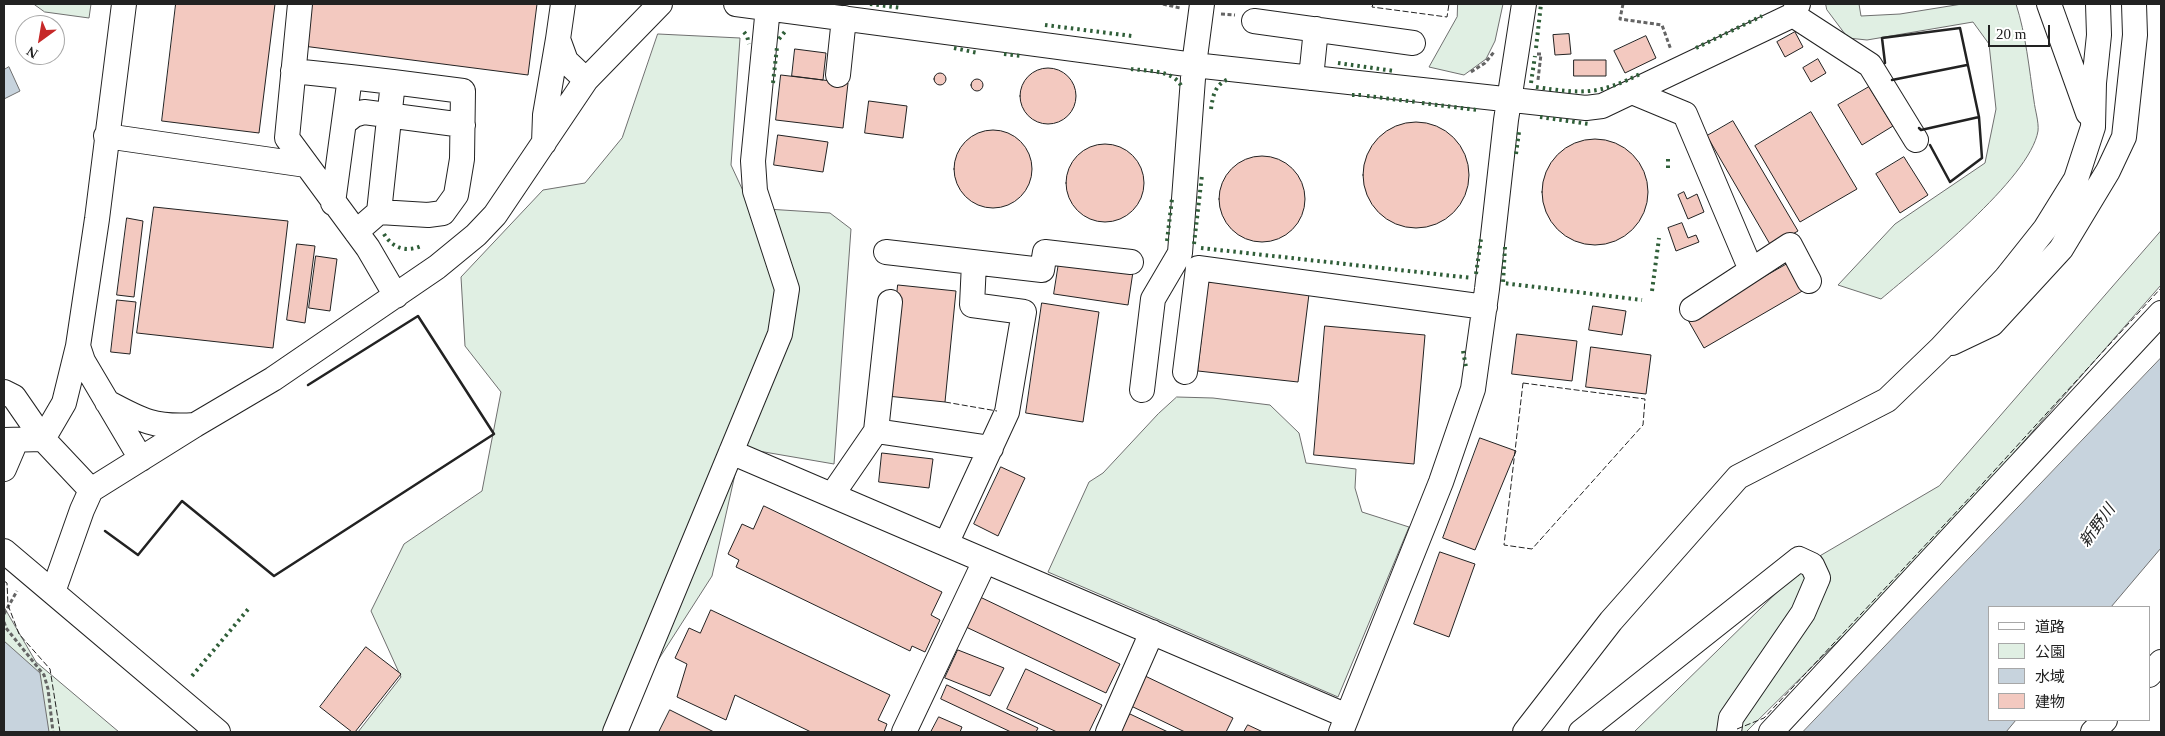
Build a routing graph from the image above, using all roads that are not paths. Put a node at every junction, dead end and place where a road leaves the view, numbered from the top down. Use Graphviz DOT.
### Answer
graph roads {
  1 [pos="124,4"];
  2 [pos="300,4"];
  3 [pos="563,4"];
  4 [pos="660,4"];
  5 [pos="736,4"];
  6 [pos="1202,4"];
  7 [pos="1524,4"];
  8 [pos="2049,4"];
  9 [pos="2098,4"];
  10 [pos="2134,4"];
  11 [pos="768,7"];
  12 [pos="1796,9"];
  13 [pos="844,18"];
  14 [pos="1254,21"];
  15 [pos="1316,29"];
  16 [pos="558,39"];
  17 [pos="1413,42"];
  18 [pos="1194,65"];
  19 [pos="293,71"];
  20 [pos="838,75"];
  21 [pos="350,77"];
  22 [pos="1310,78"];
  23 [pos="586,80"];
  24 [pos="393,82"];
  25 [pos="1632,92"];
  26 [pos="1510,99"];
  27 [pos="390,115"];
  28 [pos="344,123"];
  29 [pos="463,125"];
  30 [pos="2093,127"];
  31 [pos="106,136"];
  32 [pos="1916,140"];
  33 [pos="544,143"];
  34 [pos="306,164"];
  35 [pos="333,203"];
  36 [pos="379,212"];
  37 [pos="356,232"];
  38 [pos="886,252"];
  39 [pos="1132,262"];
  40 [pos="974,263"];
  41 [pos="1752,270"];
  42 [pos="1809,281"];
  43 [pos="396,296"];
  44 [pos="890,302"];
  45 [pos="1485,308"];
  46 [pos="1692,309"];
  47 [pos="2161,313"];
  48 [pos="78,346"];
  49 [pos="1941,348"];
  50 [pos="1185,372"];
  51 [pos="1142,390"];
  52 [pos="4,392"];
  53 [pos="107,402"];
  54 [pos="195,425"];
  55 [pos="876,430"];
  56 [pos="43,439"];
  57 [pos="10,440"];
  58 [pos="991,448"];
  59 [pos="731,452"];
  60 [pos="140,459"];
  61 [pos="4,468"];
  62 [pos="91,490"];
  63 [pos="832,495"];
  64 [pos="946,544"];
  65 [pos="4,550"];
  66 [pos="985,561"];
  67 [pos="53,592"];
  68 [pos="1152,632"];
  69 [pos="2161,662"];
  70 [pos="2150,673"];
  71 [pos="2104,721"];
  72 [pos="1344,724"];
  73 [pos="218,732"];
  74 [pos="615,732"];
  75 [pos="904,732"];
  76 [pos="1108,732"];
  77 [pos="1525,732"];
  78 [pos="1581,732"];
  79 [pos="1729,732"];
  80 [pos="1771,732"];
  81 [pos="2093,732"];
  1 -- 31 [label="street"];
  2 -- 19 [label="street"];
  3 -- 16 [label="street"];
  4 -- 23 [label="street"];
  5 -- 11 [label="street"];
  6 -- 18 [label="street"];
  7 -- 26 [label="street"];
  8 -- 30 [label="street"];
  9 -- 30 [label="street"];
  10 -- 49 [label="street"];
  11 -- 13 [label="street"];
  11 -- 59 [label="street"];
  12 -- 25 [label="street"];
  12 -- 32 [label="street"];
  13 -- 18 [label="street"];
  13 -- 20 [label="street"];
  14 -- 15 [label="street"];
  15 -- 17 [label="street"];
  15 -- 22 [label="street"];
  16 -- 23 [label="street"];
  16 -- 33 [label="street"];
  18 -- 22 [label="street"];
  18 -- 51 [label="street"];
  19 -- 21 [label="street"];
  19 -- 34 [label="street"];
  21 -- 24 [label="street"];
  21 -- 28 [label="street"];
  22 -- 26 [label="street"];
  23 -- 33 [label="street"];
  24 -- 27 [label="street"];
  24 -- 29 [label="street"];
  25 -- 26 [label="street"];
  25 -- 41 [label="street"];
  26 -- 45 [label="street"];
  27 -- 28 [label="street"];
  27 -- 29 [label="street"];
  27 -- 36 [label="street"];
  28 -- 35 [label="street"];
  29 -- 36 [label="street"];
  30 -- 49 [label="street"];
  31 -- 34 [label="street"];
  31 -- 48 [label="street"];
  33 -- 43 [label="street"];
  34 -- 35 [label="street"];
  35 -- 37 [label="street"];
  36 -- 37 [label="street"];
  37 -- 43 [label="street"];
  38 -- 40 [label="street"];
  39 -- 40 [label="street"];
  40 -- 58 [label="street"];
  41 -- 42 [label="street"];
  41 -- 46 [label="street"];
  43 -- 54 [label="street"];
  44 -- 55 [label="street"];
  45 -- 50 [label="street"];
  45 -- 72 [label="street"];
  47 -- 80 [label="street"];
  48 -- 53 [label="street"];
  48 -- 56 [label="street"];
  49 -- 77 [label="street"];
  52 -- 56 [label="street"];
  53 -- 54 [label="street"];
  53 -- 60 [label="street"];
  54 -- 60 [label="street"];
  55 -- 58 [label="street"];
  55 -- 63 [label="street"];
  56 -- 57 [label="street"];
  56 -- 62 [label="street"];
  57 -- 61 [label="street"];
  58 -- 64 [label="street"];
  59 -- 63 [label="street"];
  59 -- 74 [label="street"];
  60 -- 62 [label="street"];
  62 -- 67 [label="street"];
  63 -- 64 [label="street"];
  64 -- 66 [label="street"];
  65 -- 67 [label="street"];
  66 -- 68 [label="street"];
  66 -- 75 [label="street"];
  67 -- 73 [label="street"];
  68 -- 72 [label="street"];
  68 -- 76 [label="street"];
  69 -- 70 [label="street"];
  71 -- 81 [label="street"];
  78 -- 79 [label="street"];
}
